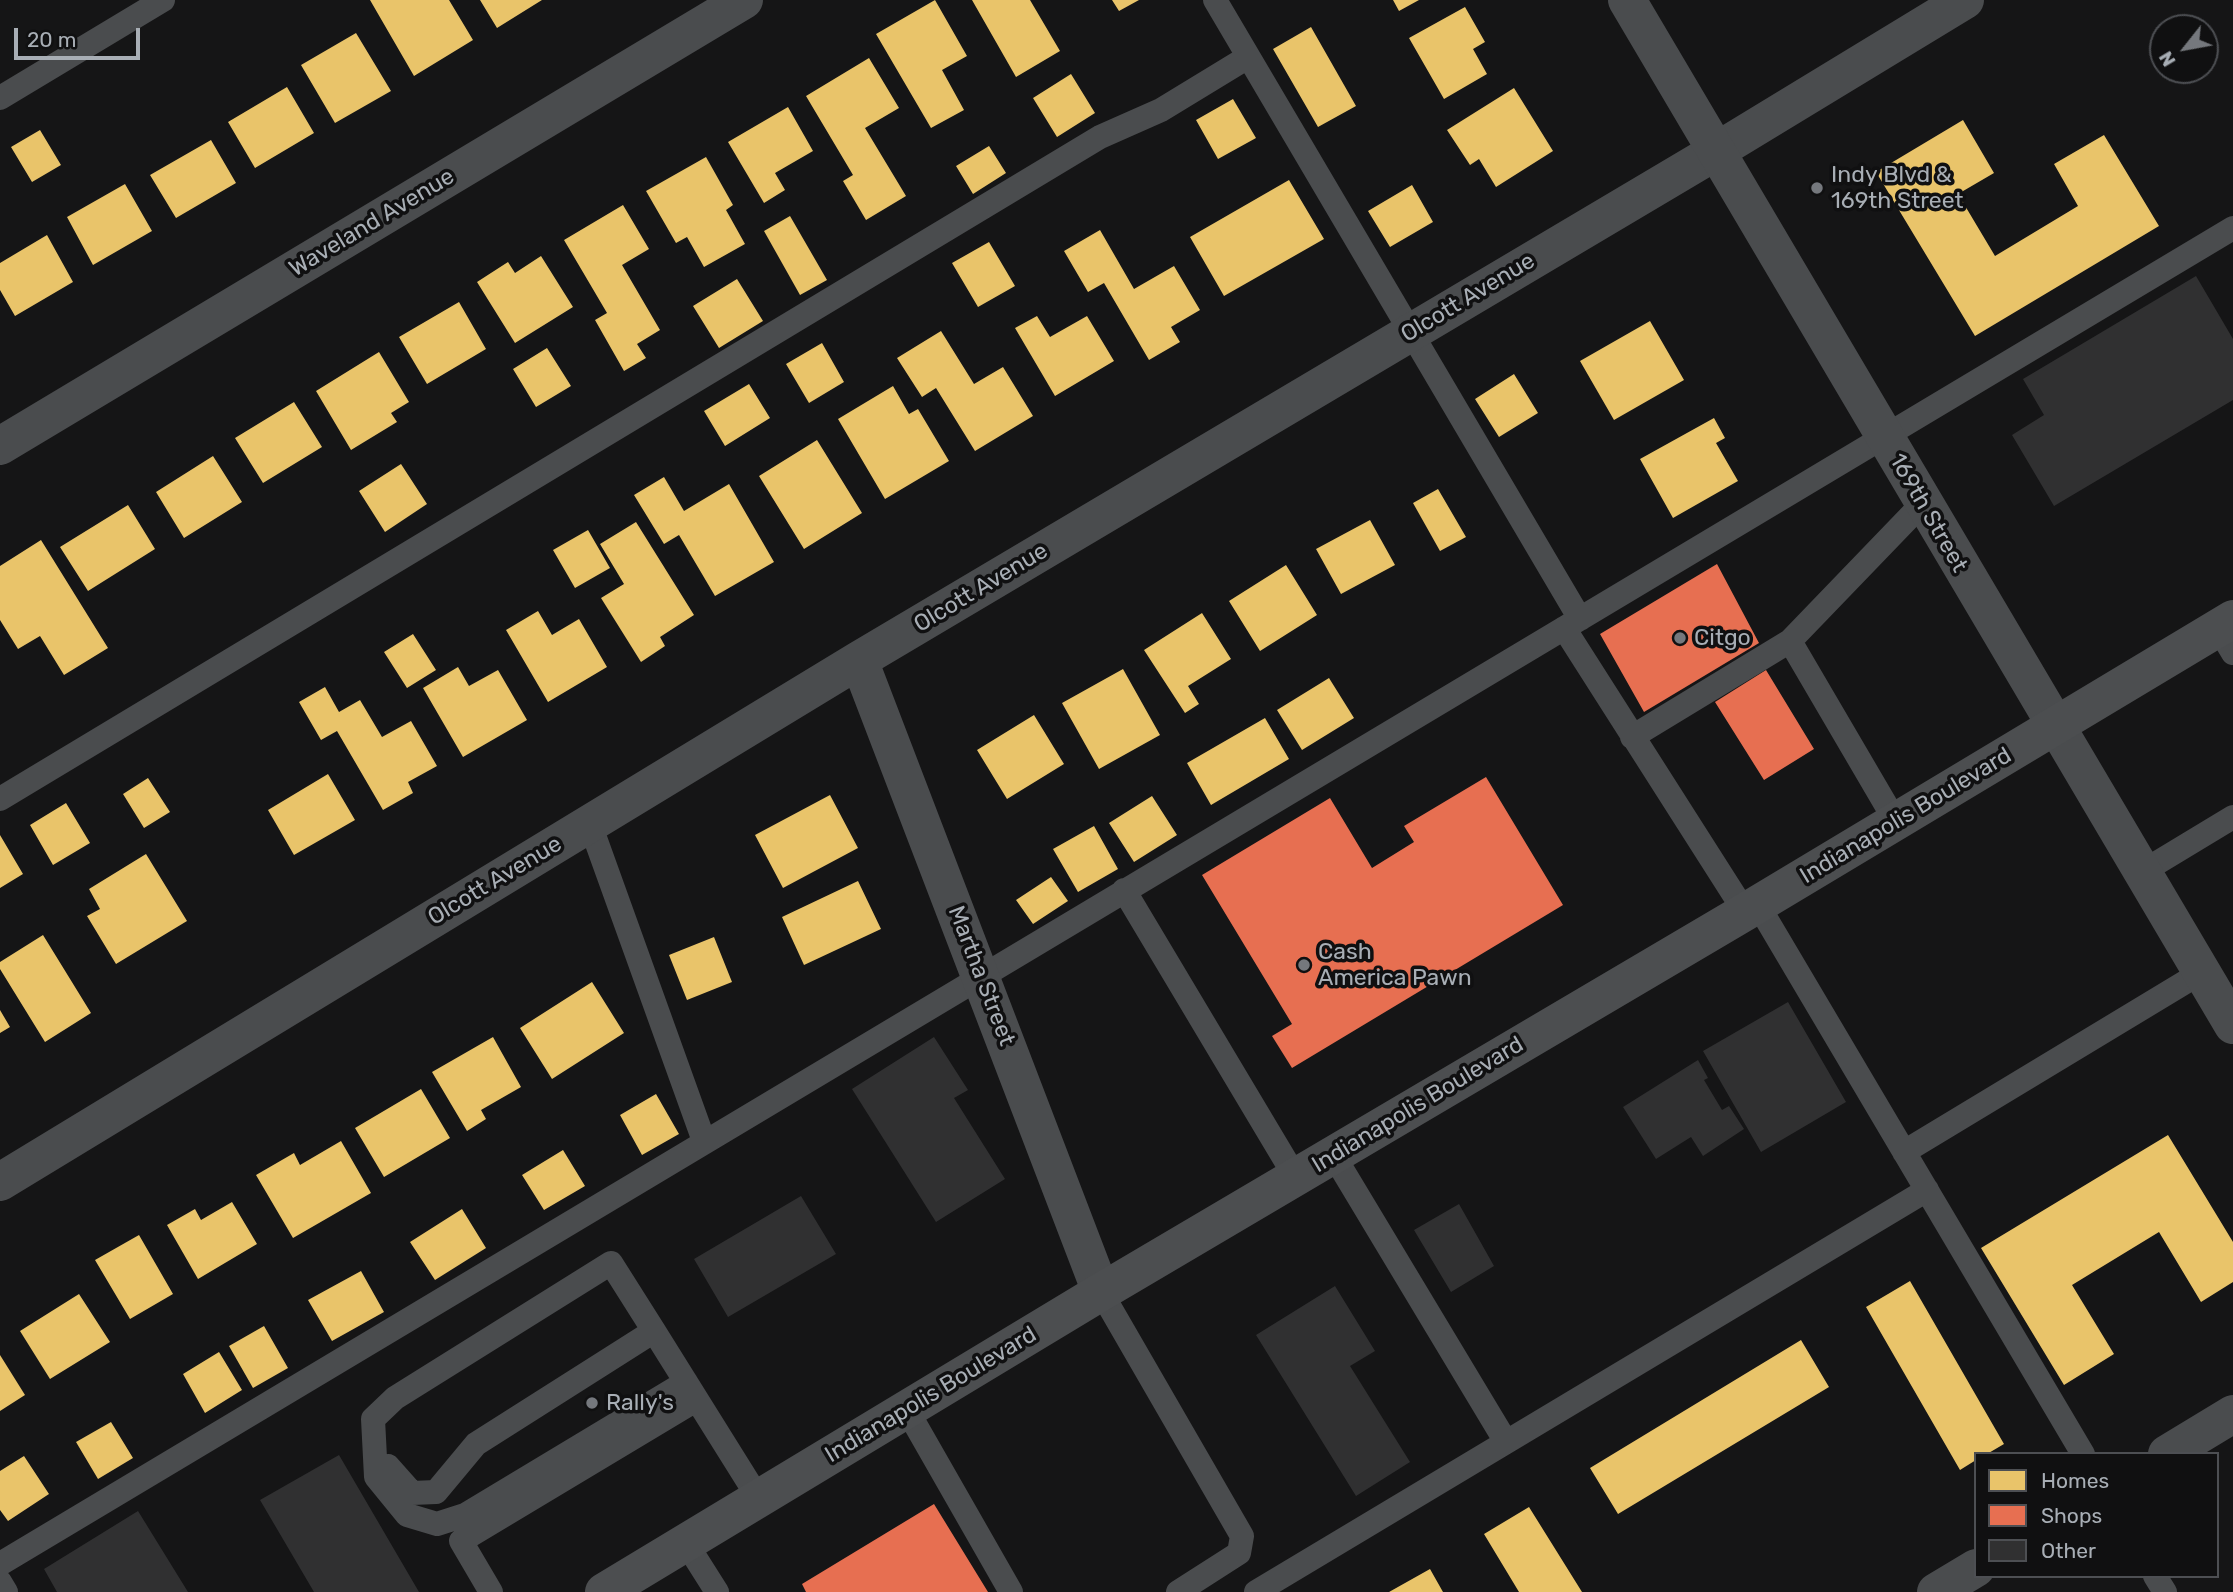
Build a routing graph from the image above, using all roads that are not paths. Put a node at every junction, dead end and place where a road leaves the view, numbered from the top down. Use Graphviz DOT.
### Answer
graph roads {
  1 [pos="163,0"];
  2 [pos="744,0"];
  3 [pos="1215,0"];
  4 [pos="1626,0"];
  5 [pos="1965,0"];
  6 [pos="1248,57"];
  7 [pos="0,98"];
  8 [pos="1716,152"];
  9 [pos="2233,230"];
  10 [pos="1413,331"];
  11 [pos="1885,439"];
  12 [pos="0,446"];
  13 [pos="1922,504"];
  14 [pos="1572,624"];
  15 [pos="2228,633"];
  16 [pos="1790,641"];
  17 [pos="859,660"];
  18 [pos="2055,726"];
  19 [pos="1632,737"];
  20 [pos="0,799"];
  21 [pos="2233,817"];
  22 [pos="1896,822"];
  23 [pos="590,824"];
  24 [pos="2141,872"];
  25 [pos="1124,890"];
  26 [pos="1751,909"];
  27 [pos="980,975"];
  28 [pos="2222,999"];
  29 [pos="704,1141"];
  30 [pos="1903,1152"];
  31 [pos="1334,1156"];
  32 [pos="1296,1178"];
  33 [pos="0,1182"];
  34 [pos="1927,1190"];
  35 [pos="1101,1292"];
  36 [pos="654,1331"];
  37 [pos="691,1391"];
  38 [pos="907,1410"];
  39 [pos="2233,1414"];
  40 [pos="1506,1442"];
  41 [pos="374,1449"];
  42 [pos="2082,1452"];
  43 [pos="2170,1452"];
  44 [pos="759,1499"];
  45 [pos="437,1524"];
  46 [pos="461,1541"];
  47 [pos="686,1543"];
  48 [pos="0,1564"];
  49 [pos="1974,1569"];
  50 [pos="0,1581"];
  51 [pos="6,1592"];
  52 [pos="491,1592"];
  53 [pos="604,1592"];
  54 [pos="717,1592"];
  55 [pos="1011,1592"];
  56 [pos="1178,1592"];
  57 [pos="1256,1592"];
  58 [pos="1936,1592"];
  1 -- 7 [label="lane"];
  2 -- 12 [label="street, Waveland Avenue"];
  3 -- 6 [label="lane"];
  4 -- 8 [label="street, 169th Street"];
  5 -- 8 [label="street, Olcott Avenue"];
  6 -- 10 [label="lane"];
  6 -- 20 [label="lane"];
  8 -- 10 [label="street, Olcott Avenue"];
  8 -- 11 [label="street, 169th Street"];
  9 -- 11 [label="lane"];
  10 -- 14 [label="lane"];
  10 -- 17 [label="street, Olcott Avenue"];
  11 -- 13 [label="street, 169th Street"];
  11 -- 14 [label="lane"];
  13 -- 16 [label="lane"];
  13 -- 18 [label="street, 169th Street"];
  14 -- 19 [label="lane"];
  14 -- 25 [label="lane"];
  15 -- 18 [label="main road, Indianapolis Boulevard"];
  16 -- 19 [label="lane"];
  16 -- 22 [label="lane"];
  17 -- 23 [label="street, Olcott Avenue"];
  17 -- 27 [label="street, Martha Street"];
  18 -- 22 [label="main road, Indianapolis Boulevard"];
  18 -- 24 [label="street, 169th Street"];
  19 -- 26 [label="lane"];
  21 -- 24 [label="lane"];
  22 -- 26 [label="main road, Indianapolis Boulevard"];
  23 -- 29 [label="lane"];
  23 -- 33 [label="street, Olcott Avenue"];
  24 -- 28 [label="street, 169th Street"];
  25 -- 27 [label="lane"];
  25 -- 32 [label="lane"];
  26 -- 30 [label="lane"];
  26 -- 31 [label="main road, Indianapolis Boulevard"];
  27 -- 29 [label="lane"];
  27 -- 35 [label="street, Martha Street"];
  28 -- 30 [label="lane"];
  29 -- 48 [label="lane"];
  30 -- 34 [label="lane"];
  31 -- 32 [label="main road, Indianapolis Boulevard"];
  31 -- 40 [label="lane"];
  32 -- 35 [label="main road, Indianapolis Boulevard"];
  34 -- 40 [label="lane"];
  34 -- 42 [label="lane"];
  35 -- 38 [label="main road, Indianapolis Boulevard"];
  35 -- 56 [label="lane"];
  36 -- 37 [label="lane"];
  36 -- 41 [label="lane"];
  36 -- 41 [label="lane"];
  37 -- 44 [label="lane"];
  37 -- 45 [label="lane"];
  37 -- 46 [label="lane"];
  38 -- 44 [label="main road, Indianapolis Boulevard"];
  38 -- 55 [label="lane"];
  39 -- 43 [label="street"];
  40 -- 57 [label="lane"];
  41 -- 45 [label="lane"];
  44 -- 47 [label="main road, Indianapolis Boulevard"];
  45 -- 46 [label="lane"];
  46 -- 52 [label="lane"];
  47 -- 53 [label="main road, Indianapolis Boulevard"];
  47 -- 54 [label="lane"];
  49 -- 58 [label="street"];
  50 -- 51 [label="lane"];
}
